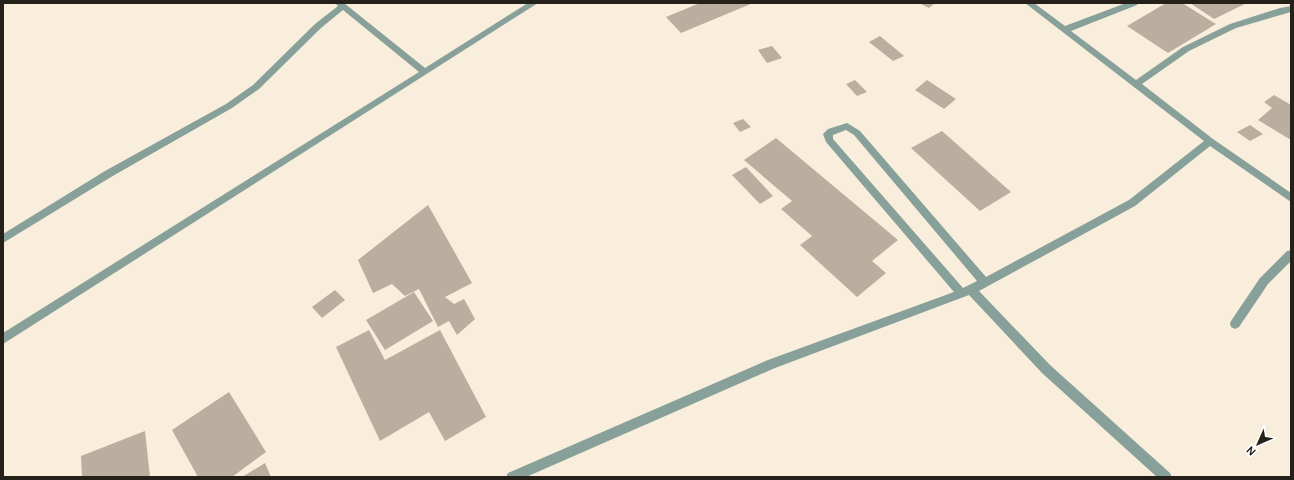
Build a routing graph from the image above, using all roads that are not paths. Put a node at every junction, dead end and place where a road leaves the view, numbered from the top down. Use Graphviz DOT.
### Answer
graph roads {
  1 [pos="534,3"];
  2 [pos="1029,3"];
  3 [pos="1134,3"];
  4 [pos="340,5"];
  5 [pos="1291,9"];
  6 [pos="1064,30"];
  7 [pos="424,72"];
  8 [pos="1136,84"];
  9 [pos="1210,140"];
  10 [pos="1291,198"];
  11 [pos="3,239"];
  12 [pos="1291,254"];
  13 [pos="985,283"];
  14 [pos="966,291"];
  15 [pos="1235,324"];
  16 [pos="3,339"];
  17 [pos="512,477"];
  18 [pos="1166,477"];
  1 -- 7 [label="street"];
  2 -- 6 [label="street"];
  3 -- 6 [label="street"];
  4 -- 7 [label="street"];
  4 -- 11 [label="street"];
  5 -- 8 [label="street"];
  6 -- 8 [label="street"];
  7 -- 16 [label="street"];
  8 -- 9 [label="street"];
  9 -- 10 [label="street"];
  9 -- 13 [label="street"];
  12 -- 15 [label="street"];
  13 -- 14 [label="street"];
  13 -- 14 [label="street"];
  14 -- 17 [label="street"];
  14 -- 18 [label="street"];
}
